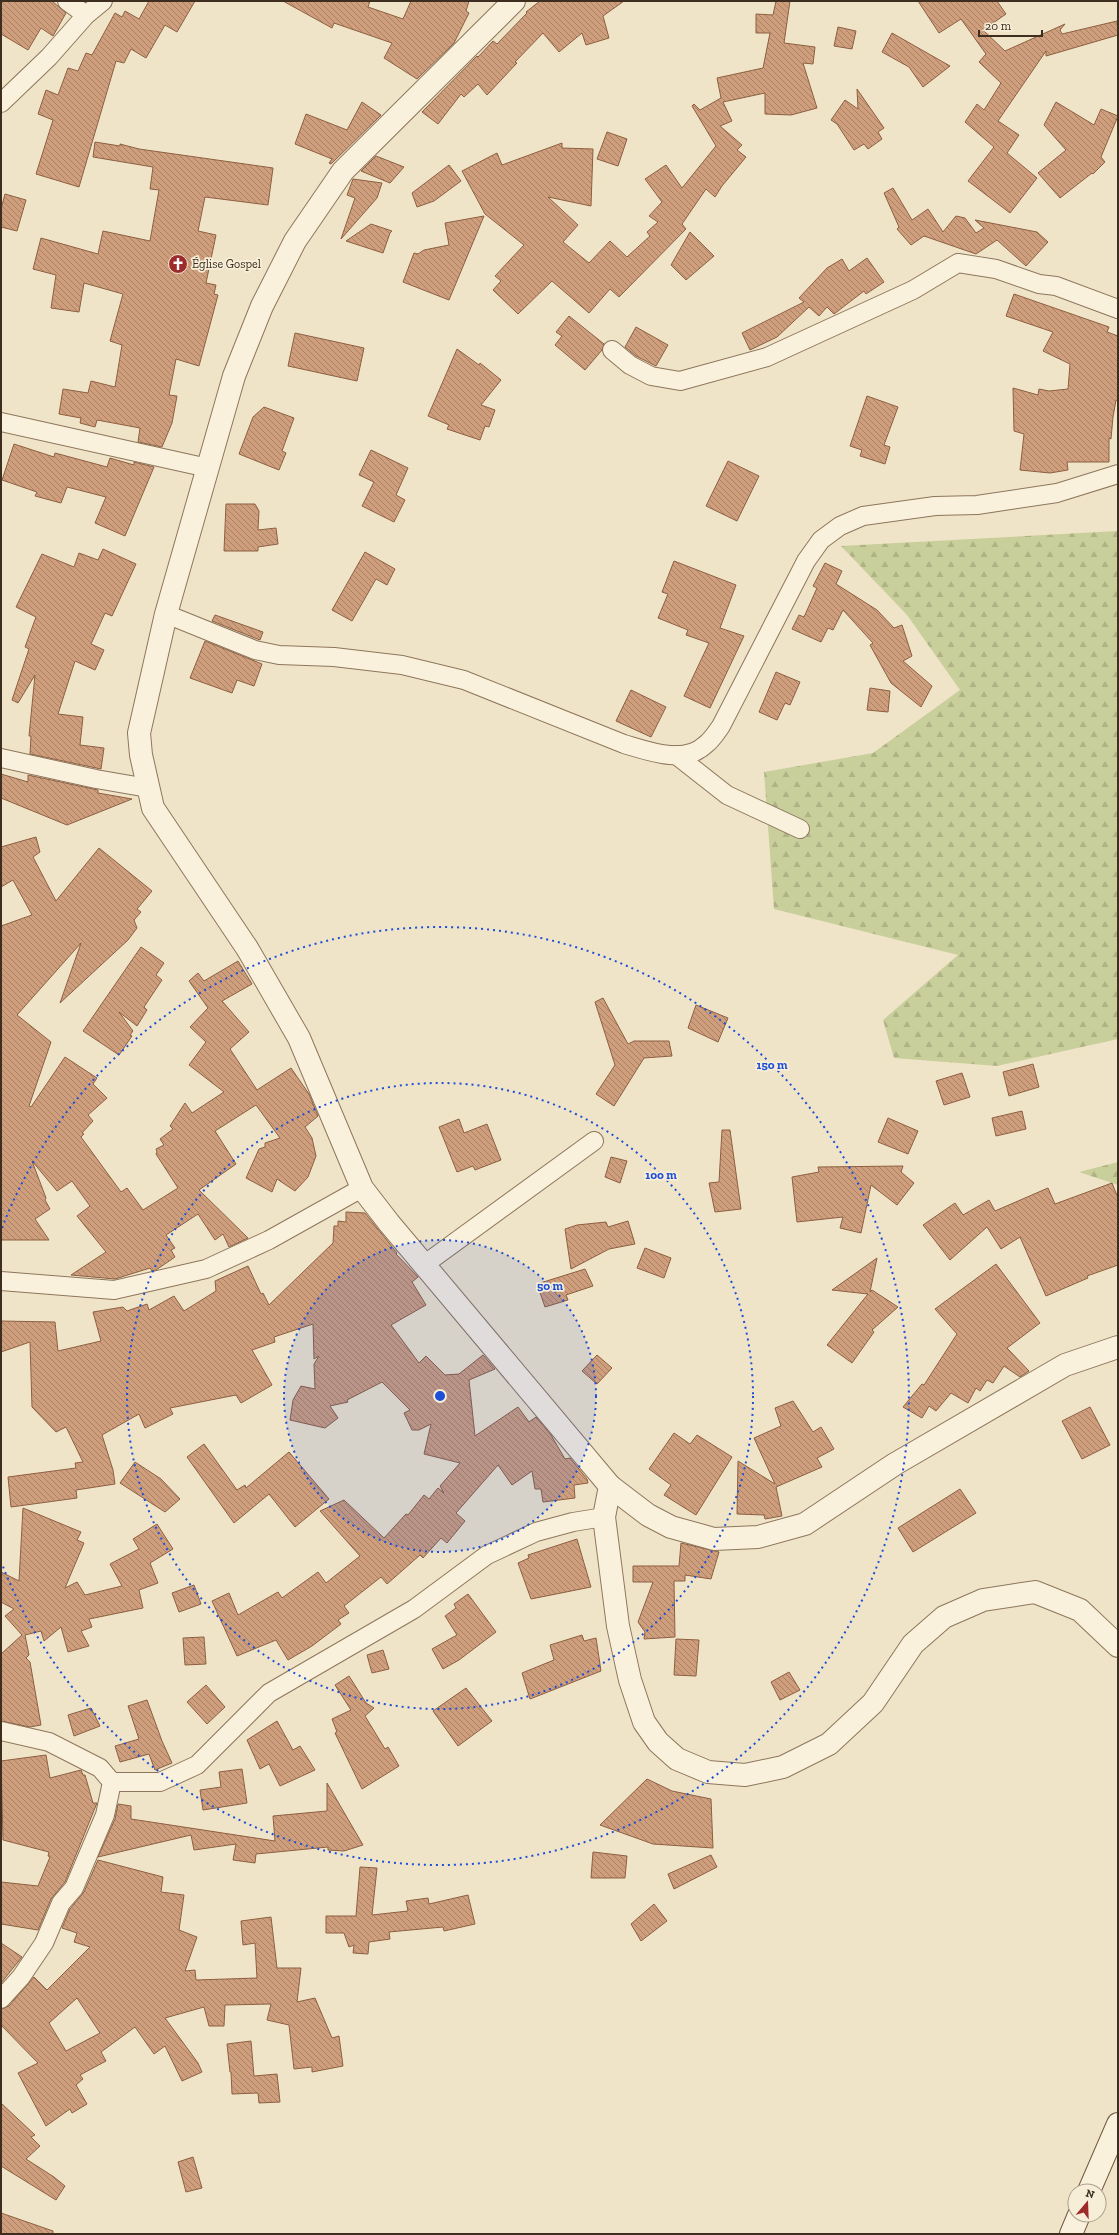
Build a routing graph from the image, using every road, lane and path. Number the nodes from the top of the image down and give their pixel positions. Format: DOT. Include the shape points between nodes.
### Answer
graph roads {
  1 [pos="67,1"];
  2 [pos="103,1"];
  3 [pos="514,1"];
  4 [pos="86,15"];
  5 [pos="1,103"];
  6 [pos="1118,309"];
  7 [pos="612,350"];
  8 [pos="1,422"];
  9 [pos="208,468"];
  10 [pos="1118,474"];
  11 [pos="166,614"];
  12 [pos="676,755"];
  13 [pos="1,758"];
  14 [pos="148,788"];
  15 [pos="800,829"];
  16 [pos="594,1141"];
  17 [pos="362,1188"];
  18 [pos="425,1264"];
  19 [pos="1,1281"];
  20 [pos="1118,1347"];
  21 [pos="610,1486"];
  22 [pos="604,1517"];
  23 [pos="1118,1646"];
  24 [pos="1,1731"];
  25 [pos="112,1782"];
  26 [pos="1,1999"];
  27 [pos="1118,2124"];
  28 [pos="1092,2183"];
  29 [pos="1076,2223"];
  30 [pos="1071,2234"];
  1 -- 4 [label="street"];
  2 -- 4 [label="street"];
  3 -- 9 [label="street" via="343,171 295,241 262,306 234,376"];
  4 -- 5 [label="street" via="49,57"];
  6 -- 7 [label="street" via="1056,286 1040,284 996,269 958,263 914,290 767,357 680,381 651,376 630,365"];
  8 -- 9 [label="street"];
  9 -- 11 [label="street"];
  10 -- 12 [label="street" via="1057,494 977,506 935,506 888,512 863,516 840,526 821,540 806,561 722,726 704,746"];
  11 -- 12 [label="street" via="255,650 279,655 334,657 402,665 464,680 624,744 647,751"];
  11 -- 14 [label="street" via="139,733"];
  12 -- 15 [label="street" via="727,794"];
  13 -- 14 [label="street" via="96,780"];
  14 -- 17 [label="street" via="153,808 247,948 298,1038"];
  16 -- 18 [label="street"];
  17 -- 18 [label="street"];
  17 -- 19 [label="street" via="269,1240 206,1268 114,1290"];
  18 -- 21 [label="street"];
  20 -- 21 [label="street" via="1064,1365 895,1464 805,1524 758,1537 714,1539 671,1527 648,1515"];
  21 -- 22 [label="street"];
  22 -- 23 [label="street" via="618,1626 630,1680 644,1722 658,1742 677,1758 708,1772 745,1775 783,1767 829,1744 873,1703 913,1644 944,1617 983,1600 1035,1592 1080,1610"];
  22 -- 25 [label="street" via="536,1532 487,1556 414,1609 269,1693 196,1765 160,1782"];
  24 -- 25 [label="street" via="49,1742 100,1768"];
  25 -- 26 [label="street" via="105,1815 74,1888 61,1903 44,1943 22,1977"];
  27 -- 28 [label="street"];
  29 -- 30 [label="street"];
}
